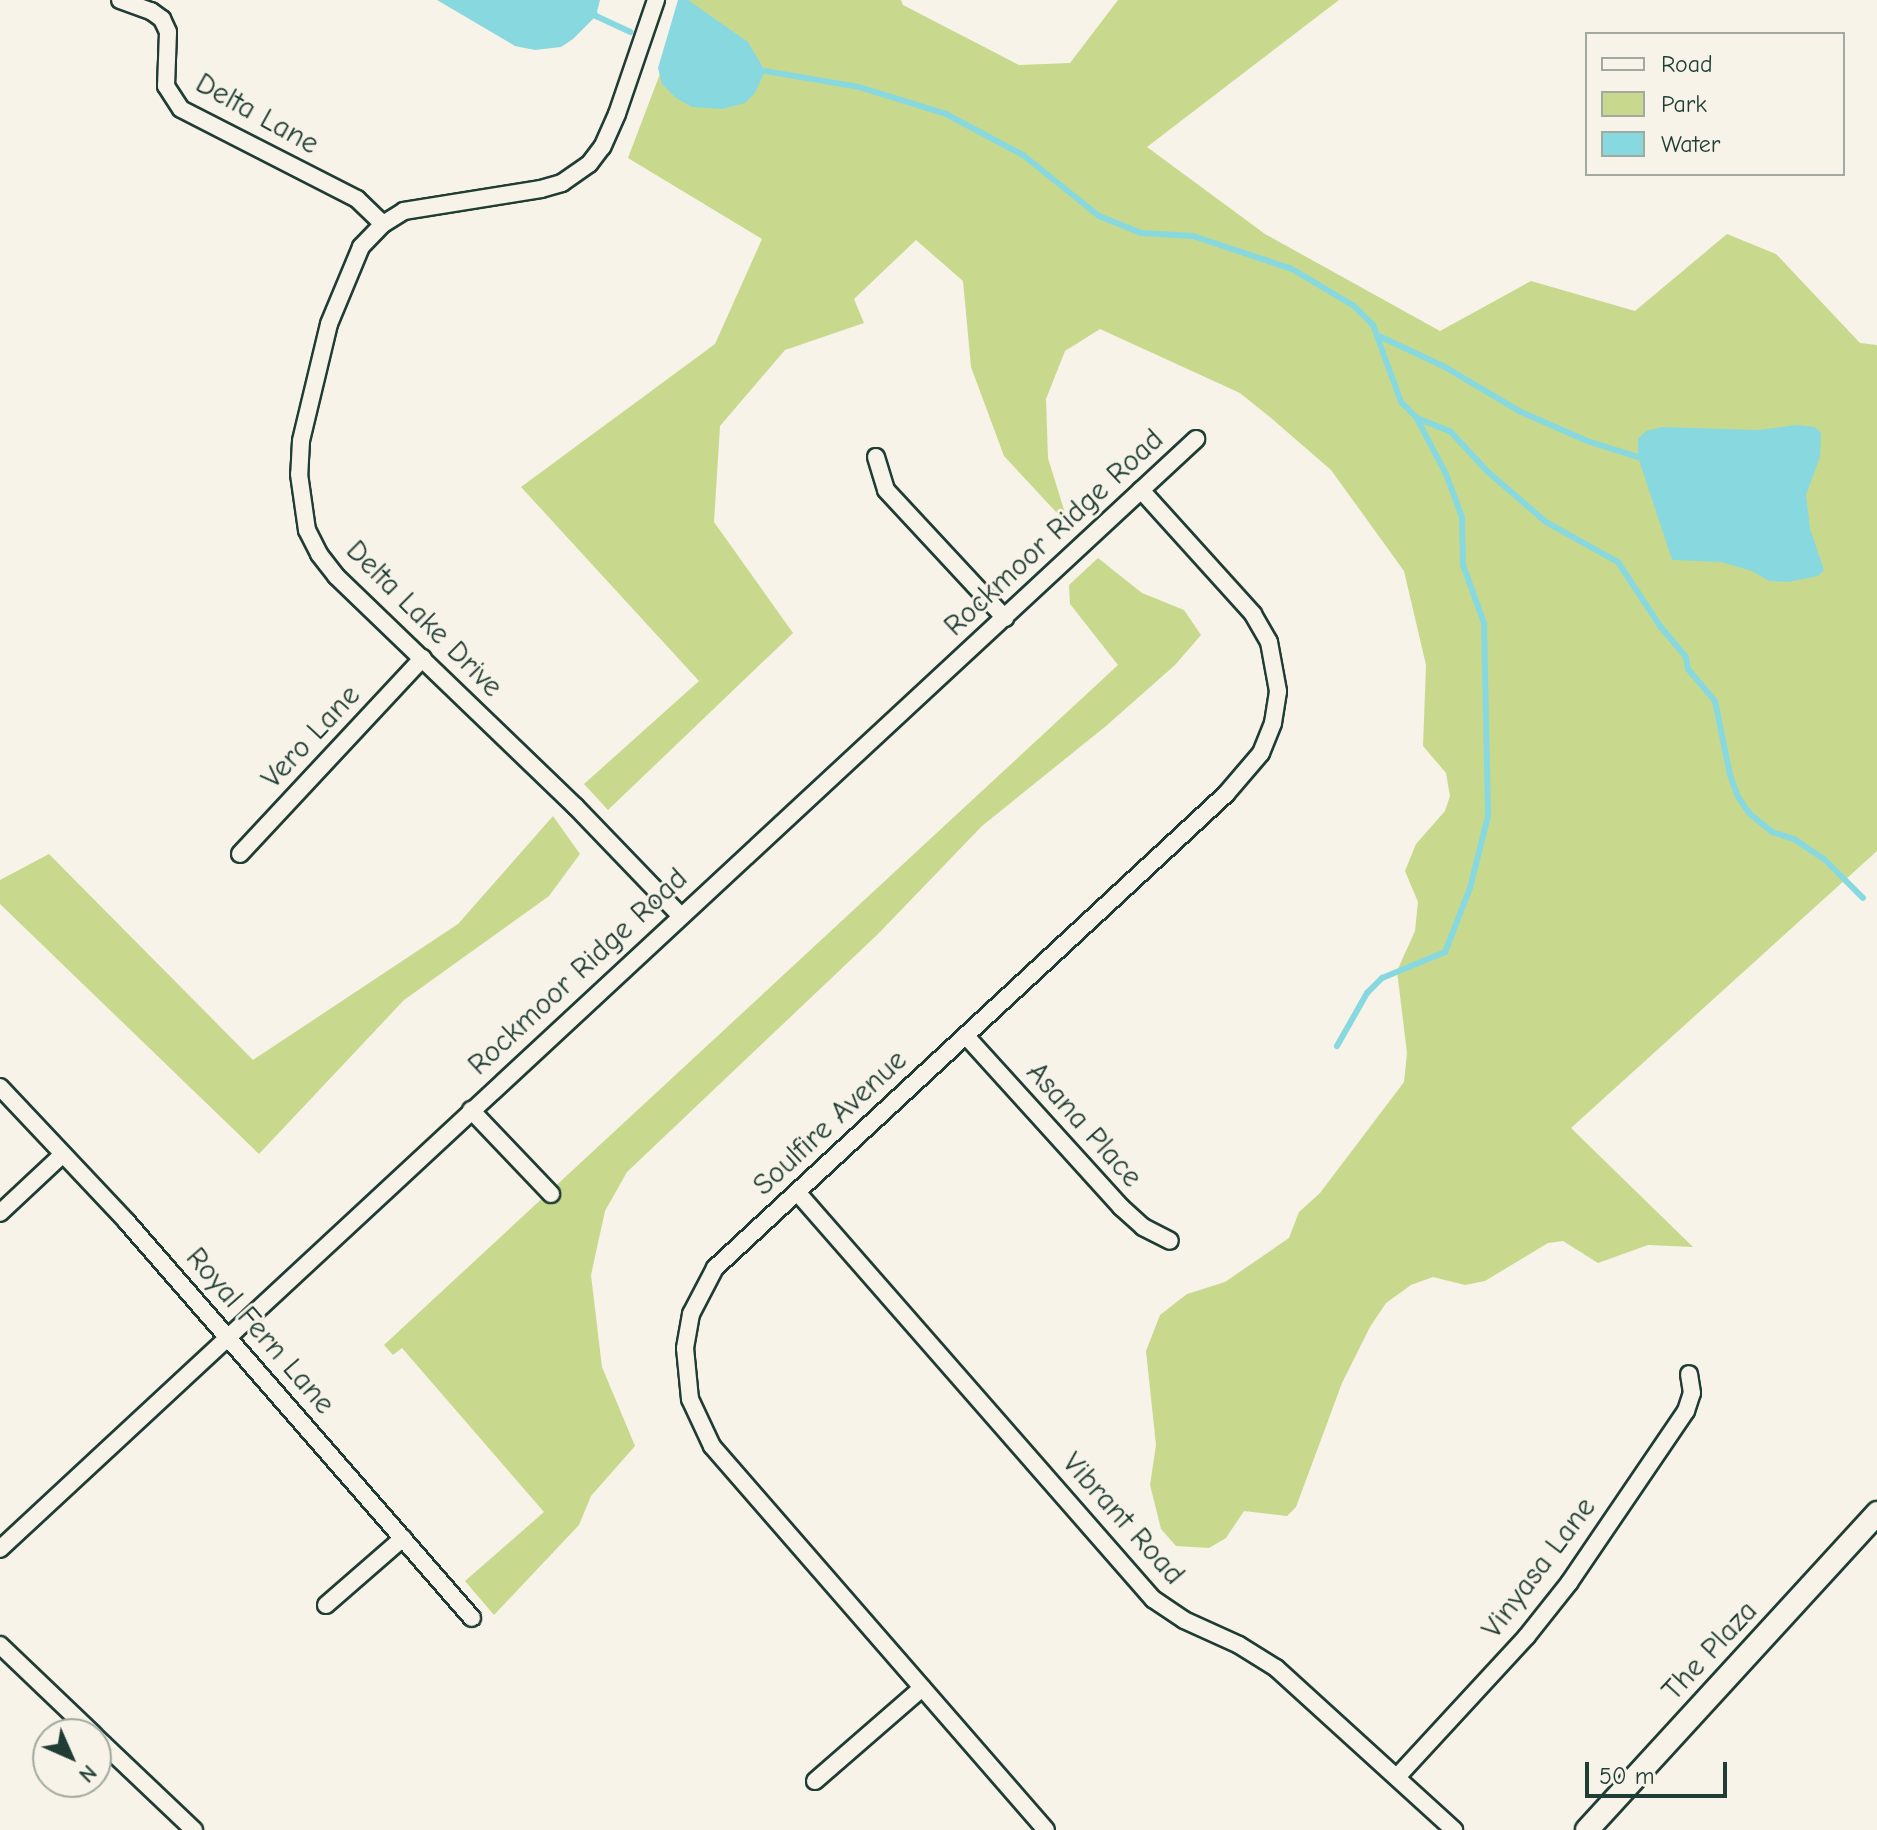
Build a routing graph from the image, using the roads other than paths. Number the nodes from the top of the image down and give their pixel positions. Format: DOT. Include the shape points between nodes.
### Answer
graph roads {
  1 [pos="120,0"];
  2 [pos="656,0"];
  3 [pos="383,224"];
  4 [pos="1196,439"];
  5 [pos="876,457"];
  6 [pos="1141,490"];
  7 [pos="1005,618"];
  8 [pos="423,658"];
  9 [pos="240,854"];
  10 [pos="680,915"];
  11 [pos="966,1036"];
  12 [pos="0,1087"];
  13 [pos="471,1110"];
  14 [pos="63,1154"];
  15 [pos="797,1192"];
  16 [pos="551,1194"];
  17 [pos="0,1213"];
  18 [pos="1170,1241"];
  19 [pos="228,1337"];
  20 [pos="1689,1374"];
  21 [pos="1877,1513"];
  22 [pos="403,1538"];
  23 [pos="0,1549"];
  24 [pos="326,1605"];
  25 [pos="472,1618"];
  26 [pos="0,1645"];
  27 [pos="922,1688"];
  28 [pos="76,1718"];
  29 [pos="112,1752"];
  30 [pos="1397,1777"];
  31 [pos="815,1781"];
  32 [pos="194,1830"];
  33 [pos="1046,1830"];
  34 [pos="1454,1830"];
  35 [pos="1587,1830"];
  1 -- 3 [label="street, Delta Lane" via="162,19 168,32 166,86 181,109 357,199"];
  2 -- 3 [label="street, Delta Lake Drive" via="617,114 589,164 562,183 420,206"];
  3 -- 8 [label="street, Delta Lake Drive" via="361,247 329,324 301,441 301,508 319,554 336,576"];
  4 -- 6 [label="street, Rockmoor Ridge Road"];
  5 -- 7 [label="street" via="886,490"];
  6 -- 7 [label="street, Rockmoor Ridge Road"];
  6 -- 11 [label="street, Soulfire Avenue" via="1263,628 1278,674 1273,723 1261,753 1226,794"];
  7 -- 10 [label="street, Rockmoor Ridge Road"];
  8 -- 9 [label="street, Vero Lane"];
  8 -- 10 [label="street, Delta Lake Drive"];
  10 -- 13 [label="street, Rockmoor Ridge Road"];
  11 -- 15 [label="street, Soulfire Avenue"];
  11 -- 18 [label="street, Asana Place" via="1121,1207"];
  12 -- 14 [label="street, Royal Fern Lane"];
  13 -- 16 [label="street"];
  13 -- 19 [label="street, Rockmoor Ridge Road"];
  14 -- 17 [label="street"];
  14 -- 19 [label="street, Royal Fern Lane"];
  15 -- 27 [label="street, Soulfire Avenue" via="715,1268 702,1290 685,1348 690,1399 702,1432 722,1460"];
  15 -- 30 [label="street, Vibrant Road" via="1153,1599 1276,1668"];
  19 -- 22 [label="street, Royal Fern Lane"];
  19 -- 23 [label="street, Rockmoor Ridge Road"];
  20 -- 30 [label="street, Vinyasa Lane" via="1692,1393 1686,1411 1569,1583"];
  21 -- 35 [label="street, The Plaza"];
  22 -- 24 [label="street"];
  22 -- 25 [label="street, Royal Fern Lane"];
  26 -- 28 [label="street"];
  27 -- 31 [label="street"];
  27 -- 33 [label="street, Soulfire Avenue"];
  29 -- 32 [label="street"];
  30 -- 34 [label="street, Vibrant Road"];
}
